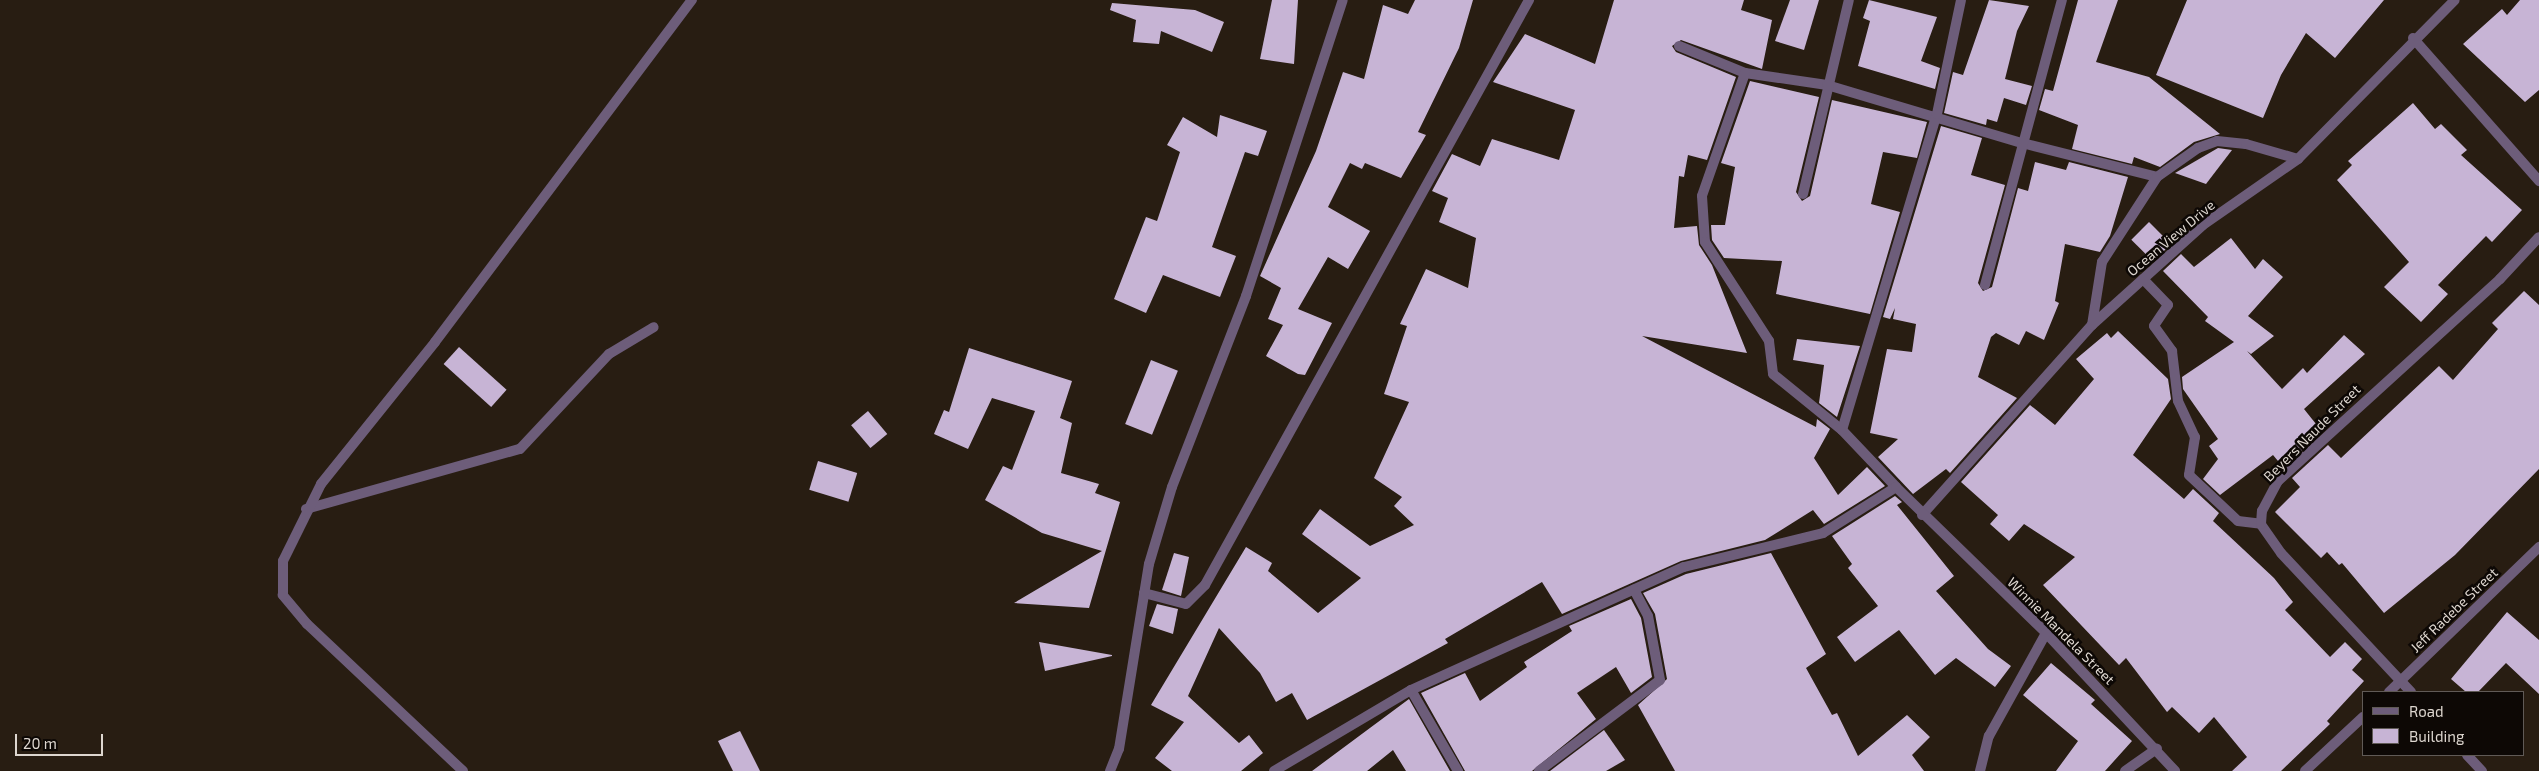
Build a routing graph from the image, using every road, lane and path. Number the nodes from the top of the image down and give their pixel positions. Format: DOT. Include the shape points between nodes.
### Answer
graph roads {
  1 [pos="692,0"];
  2 [pos="1343,0"];
  3 [pos="1529,0"];
  4 [pos="1849,0"];
  5 [pos="1961,0"];
  6 [pos="2062,0"];
  7 [pos="2454,0"];
  8 [pos="2414,38"];
  9 [pos="1679,46"];
  10 [pos="1745,73"];
  11 [pos="1827,85"];
  12 [pos="1937,114"];
  13 [pos="2022,143"];
  14 [pos="2298,159"];
  15 [pos="2157,177"];
  16 [pos="2539,181"];
  17 [pos="1803,194"];
  18 [pos="2539,237"];
  19 [pos="2143,280"];
  20 [pos="1985,285"];
  21 [pos="2092,325"];
  22 [pos="654,327"];
  23 [pos="1842,430"];
  24 [pos="1896,487"];
  25 [pos="306,509"];
  26 [pos="1922,515"];
  27 [pos="2261,524"];
  28 [pos="2539,547"];
  29 [pos="1634,590"];
  30 [pos="1144,593"];
  31 [pos="2046,633"];
  32 [pos="2400,681"];
  33 [pos="1411,690"];
  34 [pos="2389,691"];
  35 [pos="2409,691"];
  36 [pos="2362,718"];
  37 [pos="2157,749"];
  38 [pos="2468,756"];
  39 [pos="463,771"];
  40 [pos="1110,771"];
  41 [pos="1274,771"];
  42 [pos="1458,771"];
  43 [pos="1539,771"];
  44 [pos="1980,771"];
  45 [pos="2125,771"];
  46 [pos="2176,771"];
  47 [pos="2305,771"];
  48 [pos="2482,771"];
  1 -- 25 [label="street"];
  2 -- 30 [label="street" via="1246,296 1172,487"];
  3 -- 30 [label="street" via="1205,585 1186,604"];
  4 -- 11 [label="street"];
  5 -- 12 [label="street"];
  6 -- 13 [label="street"];
  7 -- 8 [label="street, Ocean View Drive"];
  8 -- 14 [label="street, Ocean View Drive"];
  8 -- 16 [label="street"];
  9 -- 10 [label="street"];
  10 -- 11 [label="street"];
  10 -- 23 [label="street, Winnie Mandela Street" via="1702,196 1705,242 1764,332 1773,374"];
  11 -- 12 [label="street"];
  11 -- 17 [label="street"];
  12 -- 13 [label="street"];
  12 -- 23 [label="street"];
  13 -- 15 [label="street"];
  13 -- 20 [label="street"];
  14 -- 15 [label="street" via="2246,144 2217,141 2198,148"];
  14 -- 19 [label="street, Ocean View Drive" via="2203,225"];
  15 -- 21 [label="street" via="2102,262"];
  18 -- 27 [label="street, Beyers Naude Street" via="2500,279 2278,482 2262,511"];
  19 -- 21 [label="street, Ocean View Drive"];
  19 -- 27 [label="street" via="2168,306 2154,326 2172,351 2178,401 2195,437 2189,475 2238,521"];
  21 -- 26 [label="street, Ocean View Drive"];
  22 -- 25 [label="street" via="609,354 520,449"];
  23 -- 24 [label="street, Winnie Mandela Street"];
  24 -- 26 [label="street, Winnie Mandela Street"];
  24 -- 29 [label="street" via="1823,533 1684,567"];
  25 -- 39 [label="street" via="283,561 283,595 307,624"];
  26 -- 31 [label="street, Winnie Mandela Street"];
  27 -- 32 [label="street" via="2280,553"];
  28 -- 32 [label="street, Jeff Radebe Street"];
  29 -- 33 [label="street"];
  29 -- 43 [label="street" via="1648,616 1660,680"];
  30 -- 40 [label="street" via="1119,749"];
  31 -- 37 [label="street, Winnie Mandela Street"];
  31 -- 44 [label="street" via="1989,736"];
  32 -- 34 [label="street, Jeff Radebe Street"];
  32 -- 35 [label="street"];
  33 -- 41 [label="street"];
  33 -- 42 [label="street"];
  36 -- 47 [label="street"];
  37 -- 45 [label="street"];
  37 -- 46 [label="street, Winnie Mandela Street"];
  38 -- 48 [label="street"];
}
